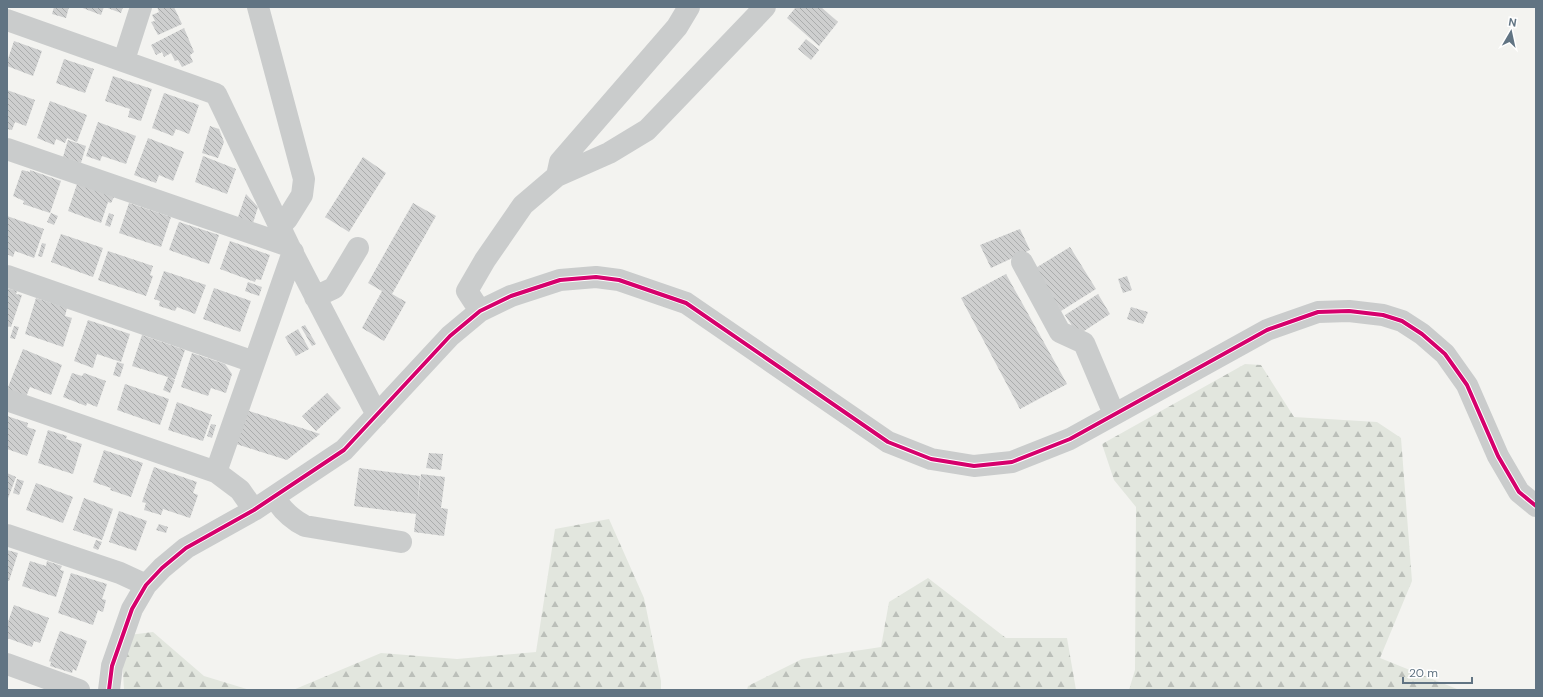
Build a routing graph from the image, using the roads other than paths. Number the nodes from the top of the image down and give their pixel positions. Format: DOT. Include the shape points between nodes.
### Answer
graph roads {
  1 [pos="141,7"];
  2 [pos="258,7"];
  3 [pos="689,7"];
  4 [pos="765,7"];
  5 [pos="7,20"];
  6 [pos="124,60"];
  7 [pos="7,149"];
  8 [pos="557,176"];
  9 [pos="280,226"];
  10 [pos="358,248"];
  11 [pos="291,249"];
  12 [pos="1022,262"];
  13 [pos="7,276"];
  14 [pos="316,297"];
  15 [pos="480,311"];
  16 [pos="254,362"];
  17 [pos="7,400"];
  18 [pos="1114,414"];
  19 [pos="377,415"];
  20 [pos="216,472"];
  21 [pos="274,497"];
  22 [pos="1536,506"];
  23 [pos="254,510"];
  24 [pos="7,535"];
  25 [pos="401,542"];
  26 [pos="146,585"];
  27 [pos="7,664"];
  28 [pos="79,690"];
  29 [pos="109,690"];
  1 -- 6 [label="street"];
  2 -- 9 [label="street" via="304,179 302,195"];
  3 -- 8 [label="street" via="677,27 560,162"];
  4 -- 8 [label="street" via="647,130 609,153"];
  5 -- 6 [label="street"];
  6 -- 9 [label="street" via="216,94"];
  7 -- 11 [label="street"];
  8 -- 15 [label="street" via="523,205 485,260 468,292"];
  9 -- 11 [label="street"];
  10 -- 14 [label="street" via="334,288"];
  11 -- 14 [label="street"];
  11 -- 16 [label="street"];
  12 -- 18 [label="street" via="1060,332 1084,343"];
  13 -- 16 [label="street"];
  14 -- 19 [label="street"];
  15 -- 18 [label="street" via="511,296 560,280 596,277 619,280 686,303 888,442 931,459 974,466 1012,462 1070,438"];
  15 -- 19 [label="street" via="450,336"];
  16 -- 20 [label="street"];
  17 -- 20 [label="street"];
  18 -- 22 [label="street" via="1275,328 1318,312 1349,311 1383,315 1402,321 1445,354 1467,385 1498,456 1519,492"];
  19 -- 21 [label="street" via="344,450"];
  20 -- 23 [label="street" via="240,490"];
  21 -- 23 [label="street"];
  21 -- 25 [label="street" via="281,508 304,526"];
  23 -- 26 [label="street" via="186,548"];
  24 -- 26 [label="street" via="120,573"];
  26 -- 29 [label="street" via="132,608 121,636 112,666"];
  27 -- 28 [label="street"];
}
